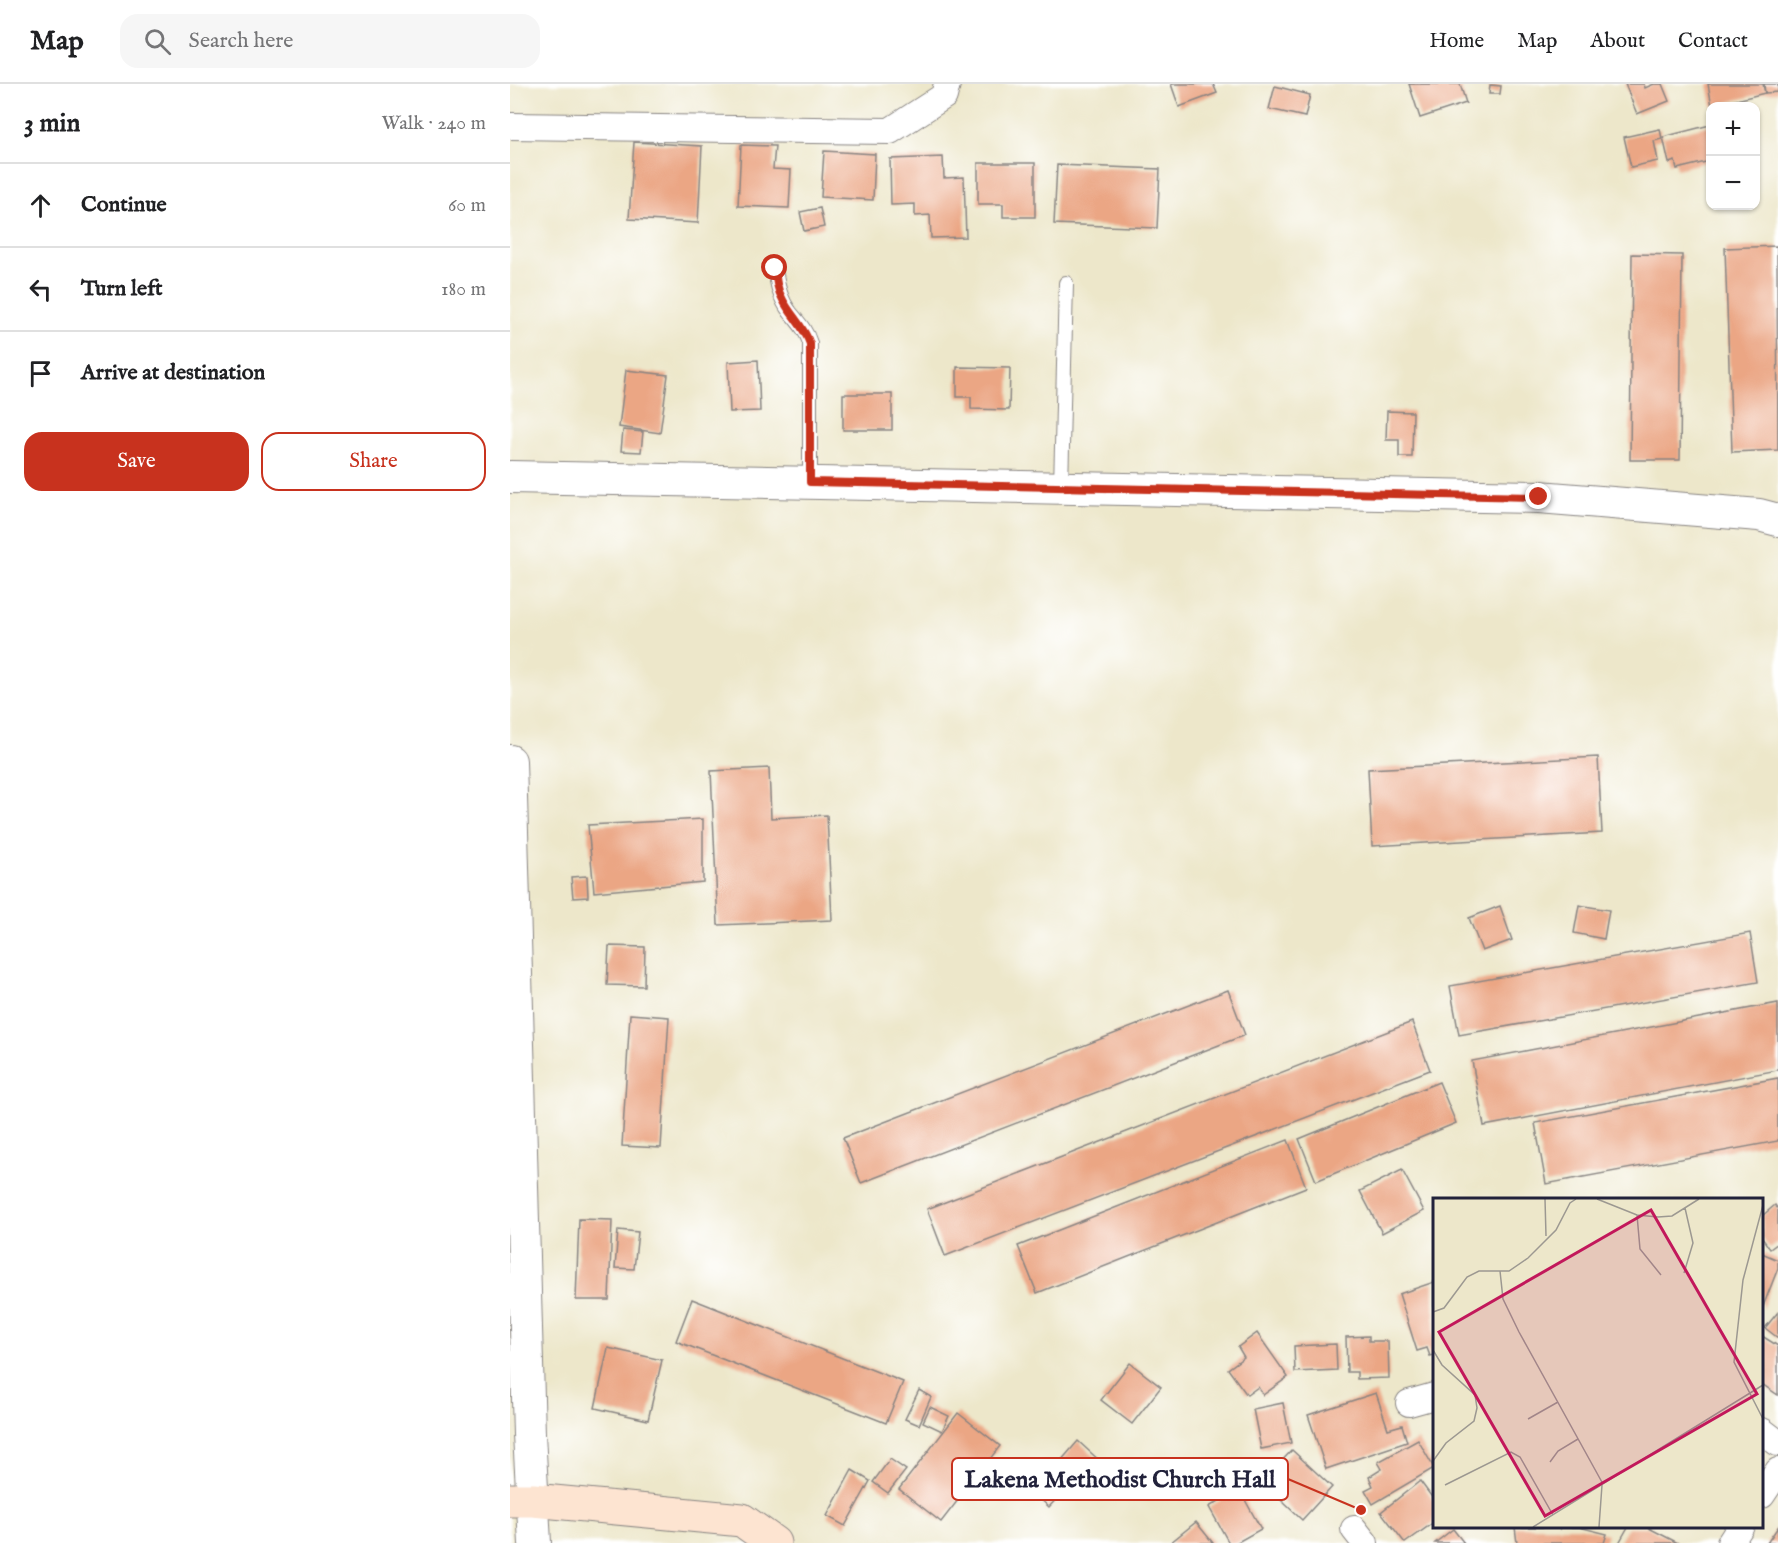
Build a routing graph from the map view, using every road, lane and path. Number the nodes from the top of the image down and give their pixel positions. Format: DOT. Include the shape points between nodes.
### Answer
graph roads {
  1 [pos="946,84"];
  2 [pos="510,126"];
  3 [pos="775,268"];
  4 [pos="1066,283"];
  5 [pos="510,477"];
  6 [pos="810,482"];
  7 [pos="1061,487"];
  8 [pos="1778,520"];
  9 [pos="510,761"];
  10 [pos="1433,1396"];
  11 [pos="1409,1403"];
  12 [pos="1763,1432"];
  13 [pos="1778,1443"];
  14 [pos="1778,1471"];
  15 [pos="1763,1493"];
  16 [pos="521,1500"];
  17 [pos="1740,1528"];
  18 [pos="535,1543"];
  19 [pos="774,1543"];
  20 [pos="1730,1543"];
  1 -- 2 [label="street" via="944,96 890,131"];
  3 -- 6 [label="lane" via="782,299 801,323 810,344"];
  4 -- 7 [label="lane"];
  5 -- 6 [label="street"];
  6 -- 7 [label="street"];
  7 -- 8 [label="street" via="1539,497 1759,515"];
  9 -- 16 [label="street" via="529,1434"];
  10 -- 11 [label="street"];
  12 -- 13 [label="street"];
  14 -- 15 [label="street"];
  16 -- 18 [label="street"];
  16 -- 19 [label="main road" via="742,1520"];
  17 -- 20 [label="street"];
}
